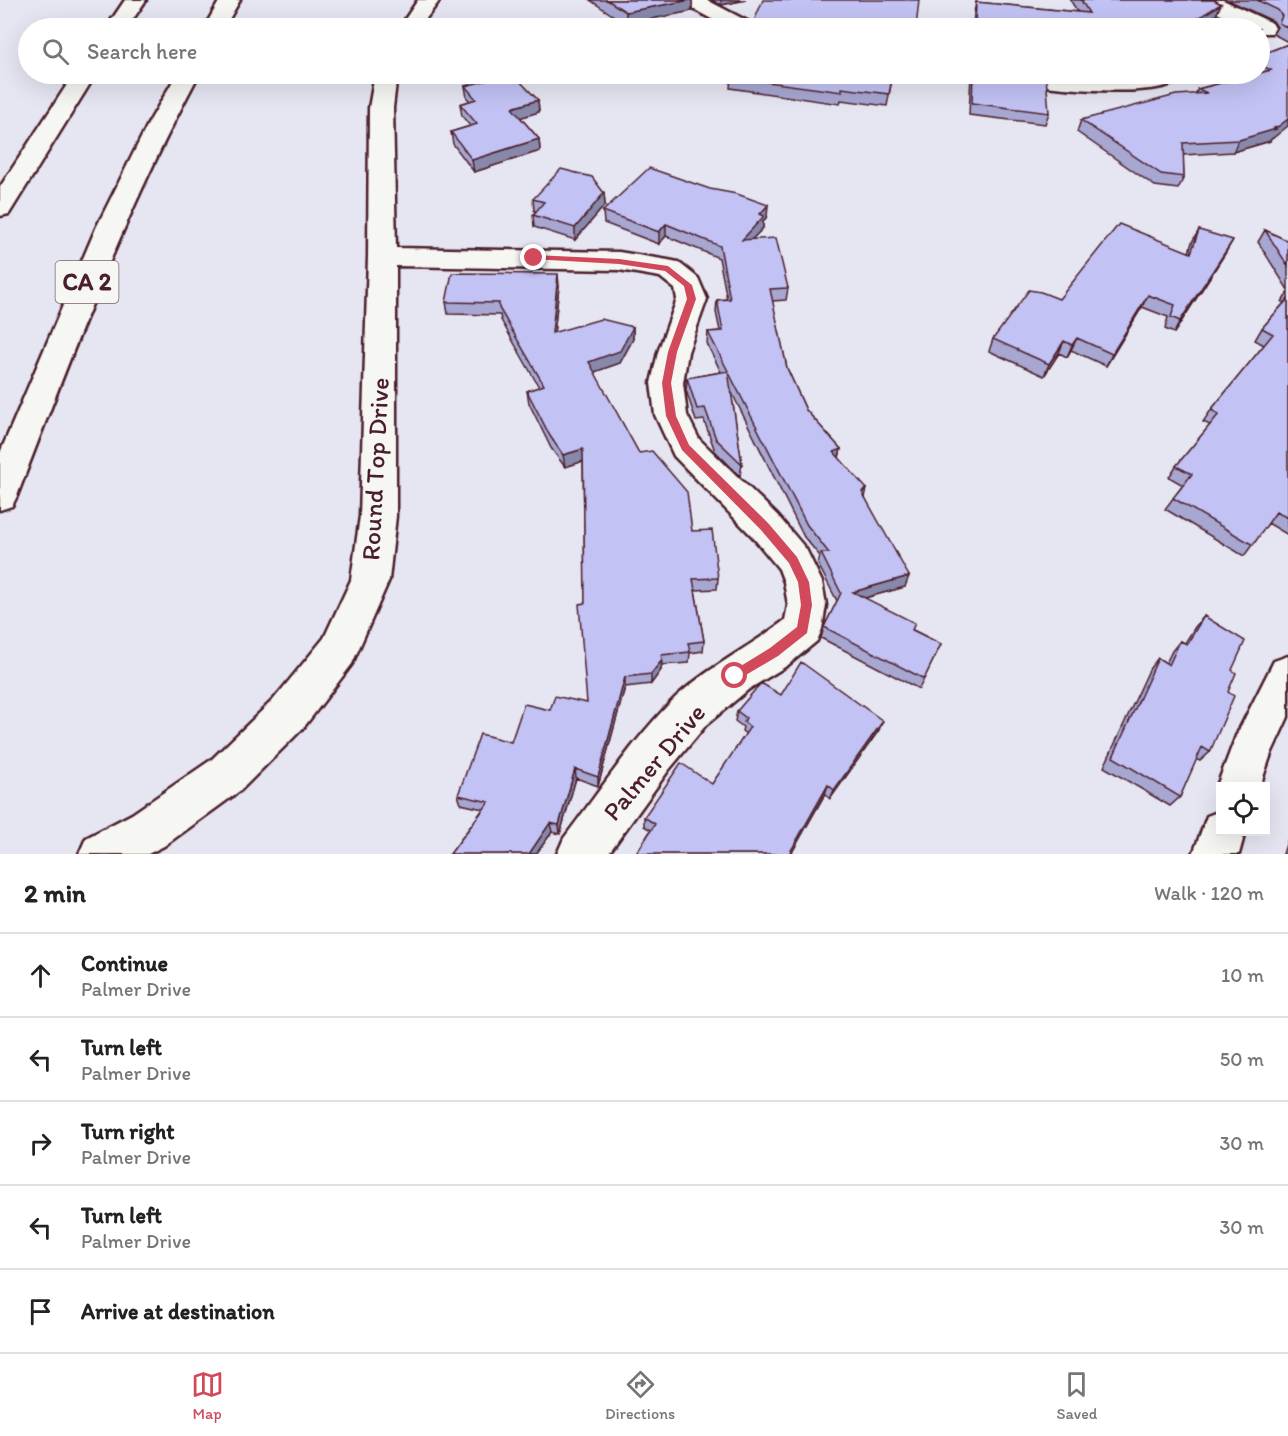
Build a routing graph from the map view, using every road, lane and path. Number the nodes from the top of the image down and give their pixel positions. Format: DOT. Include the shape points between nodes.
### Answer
graph roads {
  1 [pos="136,0"];
  2 [pos="230,0"];
  3 [pos="430,0"];
  4 [pos="691,0"];
  5 [pos="1206,0"];
  6 [pos="123,18"];
  7 [pos="220,18"];
  8 [pos="415,18"];
  9 [pos="724,18"];
  10 [pos="1249,18"];
  11 [pos="79,84"];
  12 [pos="183,84"];
  13 [pos="385,84"];
  14 [pos="0,208"];
  15 [pos="382,257"];
  16 [pos="0,496"];
  17 [pos="1288,674"];
  18 [pos="1240,782"];
  19 [pos="1221,836"];
  20 [pos="102,854"];
  21 [pos="580,854"];
  22 [pos="1216,854"];
  1 -- 6 [label="main road"];
  2 -- 7 [label="main road"];
  3 -- 8 [label="main road"];
  4 -- 9 [label="main road"];
  5 -- 10 [label="main road"];
  11 -- 14 [label="main road"];
  12 -- 16 [label="main road, CA 2" via="122,200"];
  13 -- 15 [label="main road, Round Top Drive" via="381,108"];
  15 -- 20 [label="main road, Round Top Drive" via="378,516 369,580 338,651 289,713 226,775 148,830"];
  15 -- 21 [label="main road, Palmer Drive" via="619,261 668,269 688,285 692,299 672,352 667,383 671,416 686,447 765,526 793,560 803,582 807,605 803,629 691,711 652,756"];
  17 -- 18 [label="main road" via="1251,750"];
  19 -- 22 [label="main road"];
}
